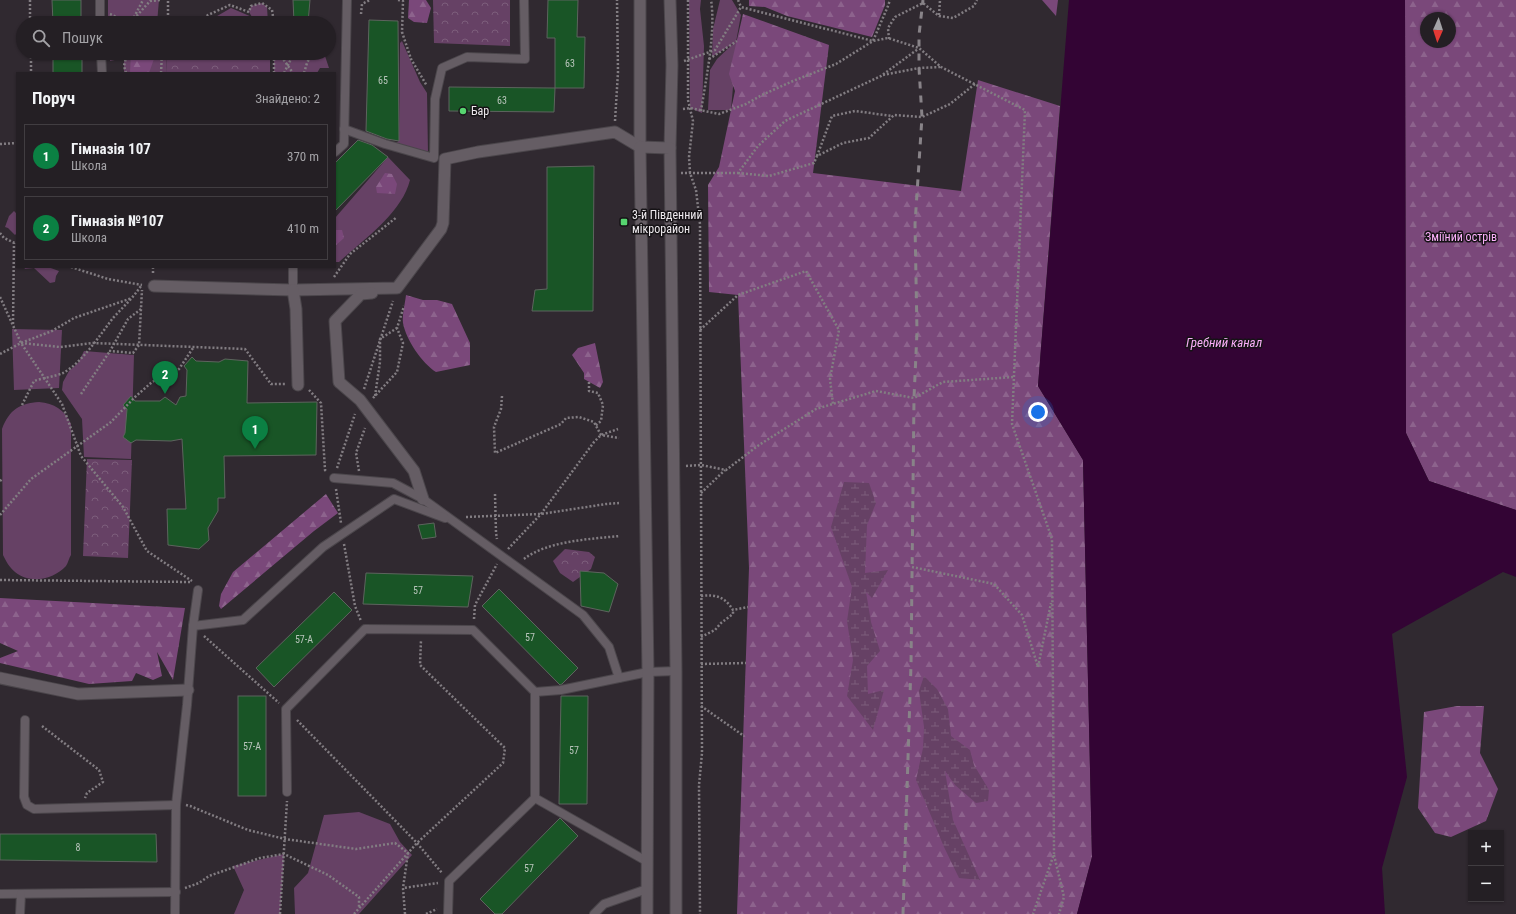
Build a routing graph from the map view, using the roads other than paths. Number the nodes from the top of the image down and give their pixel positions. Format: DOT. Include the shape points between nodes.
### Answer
graph roads {
  1 [pos="100,0"];
  2 [pos="347,0"];
  3 [pos="524,0"];
  4 [pos="640,0"];
  5 [pos="670,0"];
  6 [pos="100,16"];
  7 [pos="101,60"];
  8 [pos="102,72"];
  9 [pos="344,129"];
  10 [pos="640,147"];
  11 [pos="670,148"];
  12 [pos="336,151"];
  13 [pos="439,158"];
  14 [pos="293,268"];
  15 [pos="154,286"];
  16 [pos="397,288"];
  17 [pos="293,290"];
  18 [pos="298,385"];
  19 [pos="334,478"];
  20 [pos="423,499"];
  21 [pos="455,522"];
  22 [pos="198,590"];
  23 [pos="193,626"];
  24 [pos="676,671"];
  25 [pos="648,672"];
  26 [pos="0,678"];
  27 [pos="619,678"];
  28 [pos="188,690"];
  29 [pos="535,692"];
  30 [pos="24,720"];
  31 [pos="288,792"];
  32 [pos="535,798"];
  33 [pos="176,805"];
  34 [pos="648,862"];
  35 [pos="647,889"];
  36 [pos="176,892"];
  37 [pos="0,894"];
  38 [pos="21,894"];
  39 [pos="20,914"];
  40 [pos="175,914"];
  41 [pos="448,914"];
  42 [pos="594,914"];
  43 [pos="647,914"];
  44 [pos="676,914"];
  1 -- 6 [label="lane"];
  2 -- 9 [label="lane"];
  3 -- 13 [label="lane" via="524,59 467,57 442,68 436,95"];
  4 -- 10 [label="street"];
  5 -- 11 [label="street"];
  7 -- 8 [label="lane"];
  9 -- 12 [label="lane" via="344,144"];
  9 -- 13 [label="lane" via="385,144"];
  10 -- 11 [label="street"];
  10 -- 13 [label="street" via="615,132"];
  10 -- 25 [label="street"];
  11 -- 24 [label="street"];
  13 -- 16 [label="street" via="442,229"];
  14 -- 17 [label="lane"];
  15 -- 17 [label="street"];
  16 -- 17 [label="street"];
  16 -- 20 [label="street" via="361,294 335,320 339,382 360,400 414,471"];
  17 -- 18 [label="street"];
  19 -- 20 [label="lane" via="393,483"];
  20 -- 21 [label="lane"];
  21 -- 23 [label="lane" via="394,499 324,547 244,620"];
  21 -- 27 [label="lane" via="583,615 609,647"];
  22 -- 23 [label="lane"];
  23 -- 28 [label="lane"];
  24 -- 25 [label="lane"];
  24 -- 44 [label="street"];
  25 -- 27 [label="lane"];
  25 -- 34 [label="street"];
  26 -- 28 [label="street" via="78,694"];
  27 -- 29 [label="lane" via="561,690"];
  28 -- 33 [label="lane"];
  29 -- 31 [label="lane" via="472,630 365,628 286,709"];
  29 -- 32 [label="lane"];
  30 -- 33 [label="lane" via="24,796 27,806 34,809"];
  32 -- 34 [label="lane"];
  32 -- 41 [label="lane" via="449,881"];
  33 -- 36 [label="lane"];
  34 -- 35 [label="street"];
  35 -- 42 [label="lane" via="604,904"];
  35 -- 43 [label="street"];
  36 -- 38 [label="lane"];
  36 -- 40 [label="lane"];
  37 -- 38 [label="lane"];
  38 -- 39 [label="lane"];
}
